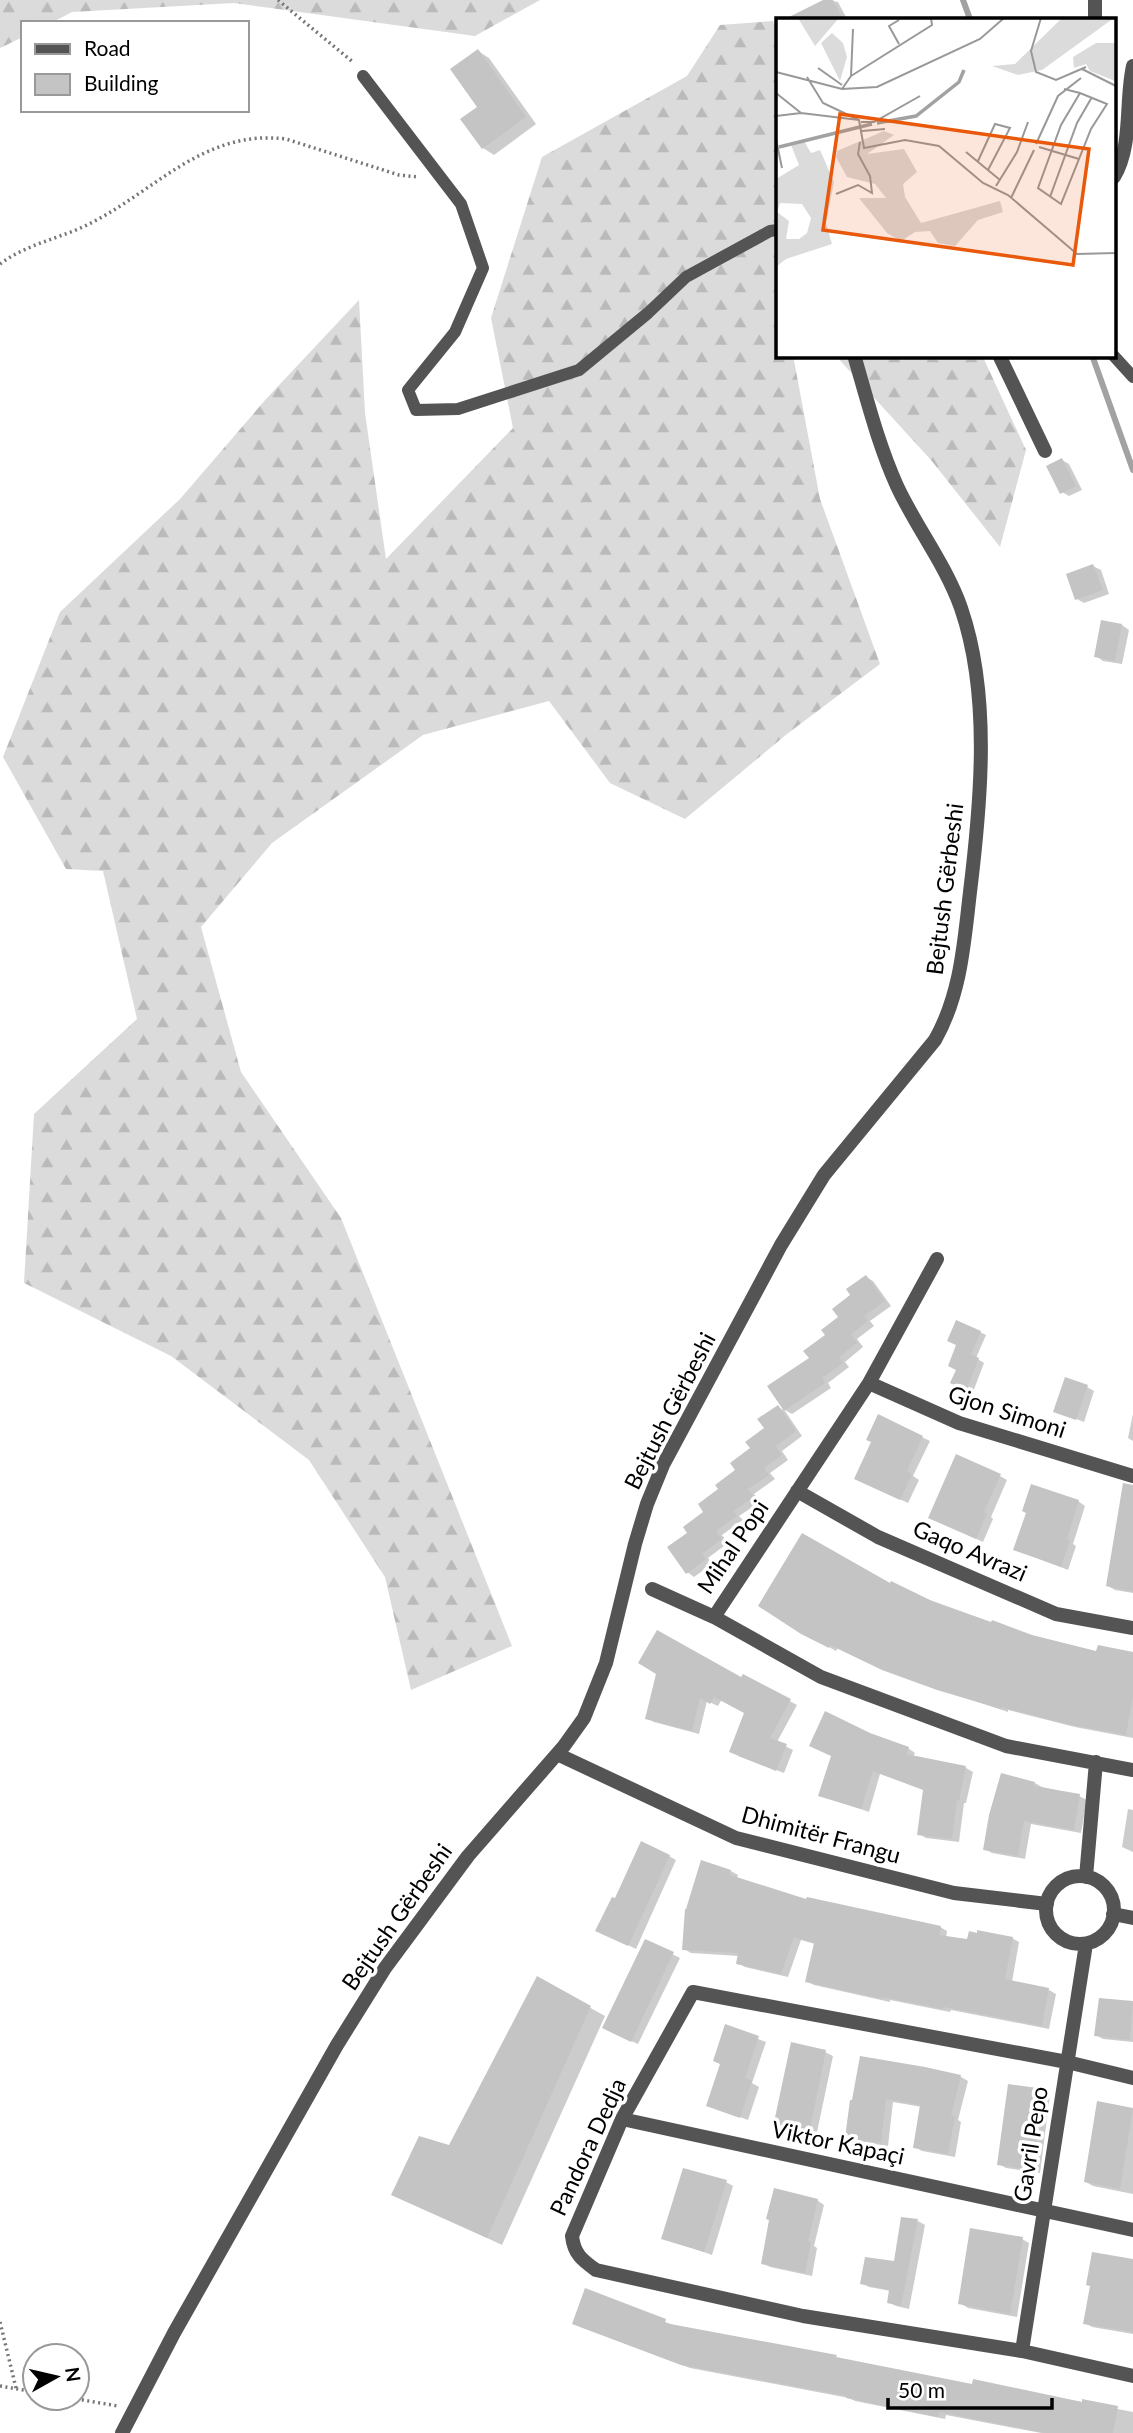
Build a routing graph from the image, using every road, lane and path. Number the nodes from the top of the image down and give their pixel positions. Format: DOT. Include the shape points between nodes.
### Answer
graph roads {
  1 [pos="278,0"];
  2 [pos="1095,0"];
  3 [pos="1095,18"];
  4 [pos="1133,66"];
  5 [pos="363,76"];
  6 [pos="438,174"];
  7 [pos="1116,174"];
  8 [pos="776,230"];
  9 [pos="0,264"];
  10 [pos="855,357"];
  11 [pos="1000,357"];
  12 [pos="1115,357"];
  13 [pos="1133,377"];
  14 [pos="1045,451"];
  15 [pos="937,1259"];
  16 [pos="869,1383"];
  17 [pos="1133,1476"];
  18 [pos="797,1491"];
  19 [pos="652,1589"];
  20 [pos="714,1617"];
  21 [pos="1133,1628"];
  22 [pos="557,1754"];
  23 [pos="1096,1762"];
  24 [pos="1133,1770"];
  25 [pos="1086,1877"];
  26 [pos="1047,1903"];
  27 [pos="1114,1914"];
  28 [pos="1133,1918"];
  29 [pos="1086,1944"];
  30 [pos="1067,2062"];
  31 [pos="1133,2078"];
  32 [pos="622,2119"];
  33 [pos="1044,2212"];
  34 [pos="1133,2230"];
  35 [pos="0,2322"];
  36 [pos="1022,2351"];
  37 [pos="1133,2376"];
  38 [pos="0,2386"];
  39 [pos="16,2389"];
  40 [pos="21,2390"];
  41 [pos="91,2401"];
  42 [pos="135,2409"];
  43 [pos="122,2433"];
  1 -- 5 [label="path" via="351,60"];
  2 -- 3 [label="street"];
  4 -- 7 [label="street" via="1125,145"];
  5 -- 6 [label="lane"];
  6 -- 8 [label="lane" via="461,204 482,268 455,332 408,390 416,410 458,409 579,370 686,277"];
  6 -- 9 [label="path" via="399,176 286,139 241,140 196,156 97,221 27,248"];
  10 -- 22 [label="street, Bejtush Gërbeshi" via="897,485 952,586 972,654 980,779 962,964 947,1019 935,1040 824,1175 781,1245 663,1465 635,1544 597,1689 584,1718"];
  11 -- 14 [label="street"];
  12 -- 13 [label="lane"];
  15 -- 16 [label="street, Mihal Popi"];
  16 -- 17 [label="street, Gjon Simoni" via="958,1423"];
  16 -- 18 [label="street, Mihal Popi"];
  18 -- 20 [label="street, Mihal Popi"];
  18 -- 21 [label="street, Gaqo Avrazi" via="878,1537 1056,1614"];
  19 -- 20 [label="street"];
  20 -- 23 [label="street, Mihal Popi" via="821,1677 1006,1746"];
  22 -- 26 [label="street, Dhimitër Frangu" via="736,1838 954,1893"];
  22 -- 42 [label="street, Bejtush Gërbeshi" via="468,1856 385,1968 337,2045"];
  23 -- 24 [label="street, Mihal Popi"];
  23 -- 25 [label="street"];
  25 -- 26 [label="street" via="1066,1880"];
  25 -- 27 [label="street" via="1104,1886"];
  26 -- 29 [label="street" via="1049,1925 1056,1934"];
  27 -- 28 [label="street"];
  27 -- 29 [label="street" via="1104,1934"];
  29 -- 30 [label="street, Gavril Pepo"];
  30 -- 31 [label="street"];
  30 -- 32 [label="street, Pandora Dedja" via="693,1992"];
  30 -- 33 [label="street, Gavril Pepo"];
  32 -- 33 [label="street, Viktor Kapaçi"];
  32 -- 36 [label="street, Pandora Dedja" via="572,2236 579,2258 596,2270 803,2316"];
  33 -- 34 [label="street, Viktor Kapaçi"];
  33 -- 36 [label="street, Gavril Pepo"];
  35 -- 39 [label="path"];
  36 -- 37 [label="street, Pandora Dedja"];
  38 -- 39 [label="path"];
  39 -- 40 [label="path"];
  41 -- 42 [label="path"];
  42 -- 43 [label="street, Bejtush Gërbeshi"];
}
